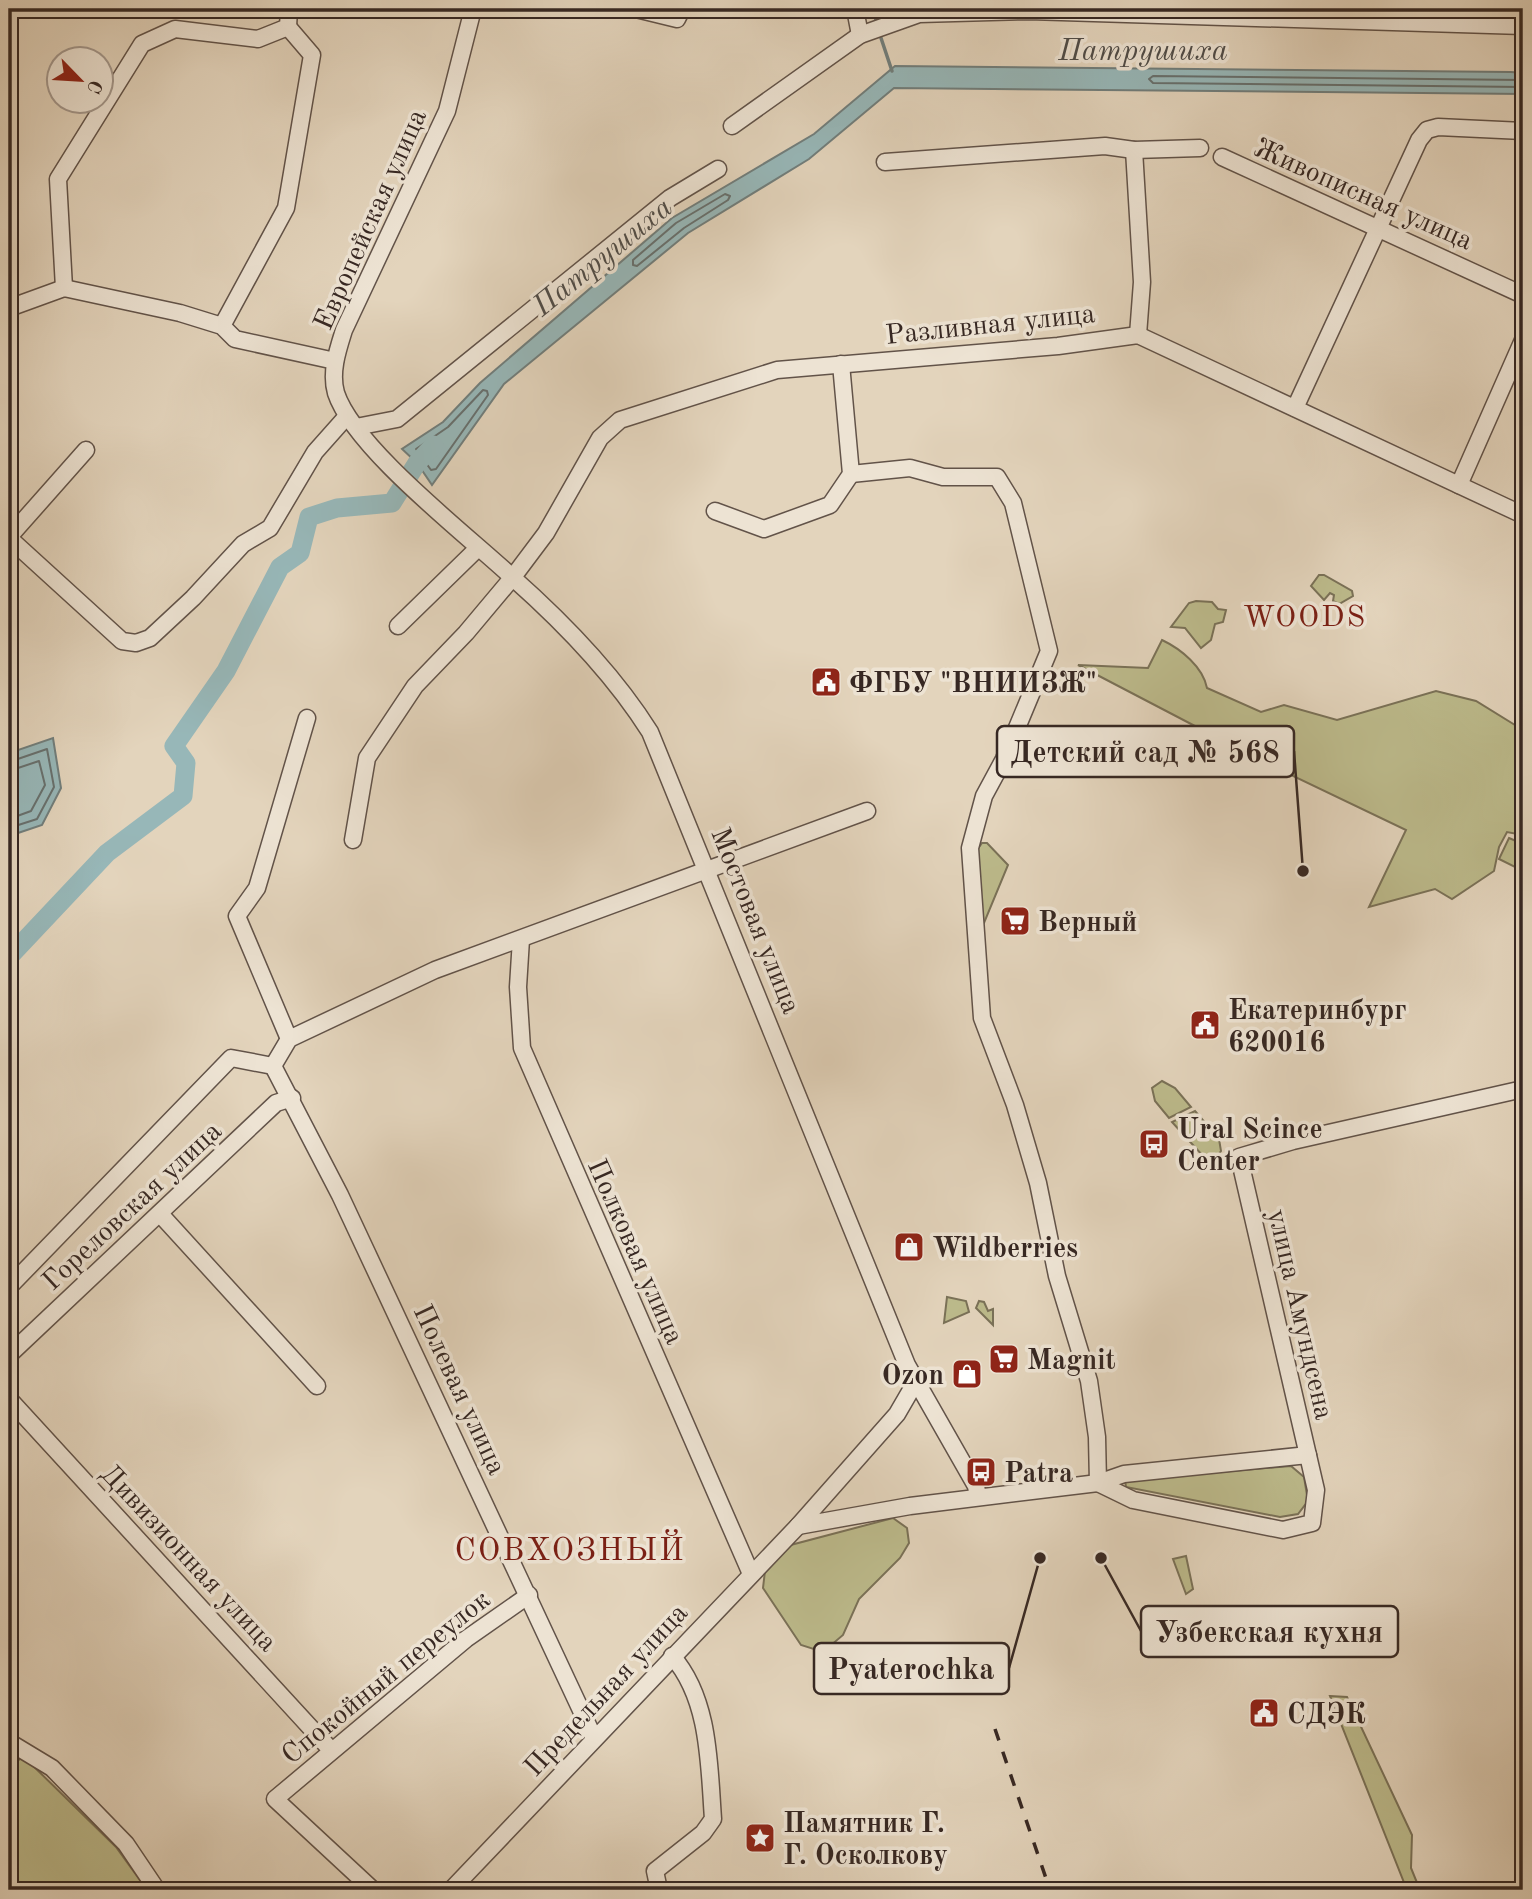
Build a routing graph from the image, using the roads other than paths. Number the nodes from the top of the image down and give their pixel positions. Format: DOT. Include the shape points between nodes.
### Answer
graph roads {
  1 [pos="289,9"];
  2 [pos="473,9"];
  3 [pos="636,9"];
  4 [pos="682,9"];
  5 [pos="855,9"];
  6 [pos="1523,26"];
  7 [pos="288,27"];
  8 [pos="860,35"];
  9 [pos="732,126"];
  10 [pos="1523,131"];
  11 [pos="1200,148"];
  12 [pos="1134,150"];
  13 [pos="1222,157"];
  14 [pos="885,162"];
  15 [pos="718,169"];
  16 [pos="1380,228"];
  17 [pos="64,288"];
  18 [pos="1523,295"];
  19 [pos="9,309"];
  20 [pos="222,326"];
  21 [pos="1138,335"];
  22 [pos="1523,341"];
  23 [pos="335,361"];
  24 [pos="841,364"];
  25 [pos="1295,408"];
  26 [pos="351,422"];
  27 [pos="368,443"];
  28 [pos="86,450"];
  29 [pos="851,474"];
  30 [pos="1459,485"];
  31 [pos="715,511"];
  32 [pos="1523,515"];
  33 [pos="9,537"];
  34 [pos="478,548"];
  35 [pos="513,577"];
  36 [pos="398,626"];
  37 [pos="307,718"];
  38 [pos="867,811"];
  39 [pos="353,840"];
  40 [pos="707,869"];
  41 [pos="521,939"];
  42 [pos="289,1039"];
  43 [pos="273,1066"];
  44 [pos="1523,1089"];
  45 [pos="292,1098"];
  46 [pos="161,1215"];
  47 [pos="9,1287"];
  48 [pos="9,1355"];
  49 [pos="915,1383"];
  50 [pos="317,1386"];
  51 [pos="9,1399"];
  52 [pos="1308,1455"];
  53 [pos="1098,1483"];
  54 [pos="978,1497"];
  55 [pos="798,1526"];
  56 [pos="751,1574"];
  57 [pos="529,1595"];
  58 [pos="672,1656"];
  59 [pos="594,1738"];
  60 [pos="9,1742"];
  61 [pos="331,1750"];
  62 [pos="157,1890"];
  63 [pos="373,1890"];
  64 [pos="451,1890"];
  65 [pos="659,1890"];
  1 -- 7 [label="street"];
  2 -- 23 [label="street, Европейская улица" via="447,111 360,292"];
  3 -- 4 [label="street" via="677,19"];
  5 -- 8 [label="street"];
  6 -- 8 [label="street" via="1029,11 919,14"];
  7 -- 17 [label="street" via="258,39 175,29 142,44 58,178"];
  7 -- 20 [label="street" via="312,54 286,208"];
  8 -- 9 [label="street"];
  10 -- 16 [label="street" via="1427,130"];
  11 -- 12 [label="street"];
  12 -- 14 [label="street" via="1105,146"];
  12 -- 21 [label="street" via="1142,282"];
  13 -- 16 [label="street, Живописная улица"];
  15 -- 26 [label="street" via="670,198 397,419"];
  16 -- 18 [label="street, Живописная улица"];
  16 -- 25 [label="street"];
  17 -- 19 [label="street"];
  17 -- 20 [label="street"];
  20 -- 23 [label="street" via="235,339"];
  21 -- 24 [label="street, Разливная улица"];
  21 -- 25 [label="street, Разливная улица"];
  22 -- 30 [label="street"];
  23 -- 26 [label="street, Европейская улица" via="335,391"];
  24 -- 29 [label="street"];
  24 -- 35 [label="street, Разливная улица" via="777,370 620,420 600,438 546,533"];
  25 -- 30 [label="street, Разливная улица"];
  26 -- 27 [label="street, Европейская улица"];
  26 -- 33 [label="street" via="316,452 270,528 243,544 150,638 136,643 122,640"];
  27 -- 34 [label="street, Мостовая улица"];
  28 -- 33 [label="street"];
  29 -- 31 [label="street" via="831,505 764,529"];
  29 -- 53 [label="street" via="910,468 943,477 997,477 1013,503 1049,651 984,796 970,848 982,1018 1038,1183 1057,1276 1089,1381"];
  30 -- 32 [label="street, Разливная улица"];
  34 -- 35 [label="street, Мостовая улица"];
  34 -- 36 [label="street"];
  35 -- 39 [label="street, Разливная улица" via="415,686 367,758"];
  35 -- 40 [label="street, Мостовая улица" via="624,691 650,732"];
  37 -- 42 [label="street" via="257,888 237,916"];
  38 -- 40 [label="street"];
  40 -- 41 [label="street"];
  40 -- 49 [label="street, Мостовая улица"];
  41 -- 42 [label="street" via="435,970"];
  41 -- 56 [label="street, Полковая улица" via="522,1048"];
  42 -- 43 [label="street"];
  43 -- 45 [label="street, Полевая улица"];
  43 -- 47 [label="street" via="231,1058"];
  44 -- 52 [label="street, улица Амундсена" via="1239,1157"];
  45 -- 46 [label="street, Гореловская улица" via="276,1103"];
  45 -- 57 [label="street, Полевая улица"];
  46 -- 48 [label="street, Гореловская улица"];
  46 -- 50 [label="street"];
  49 -- 54 [label="street, Мостовая улица" via="976,1486"];
  49 -- 55 [label="street, Предельная улица" via="897,1414"];
  51 -- 61 [label="street, Дивизионная улица"];
  52 -- 53 [label="street" via="1124,1474"];
  52 -- 53 [label="street, улица Амундсена" via="1316,1490 1312,1522 1283,1530 1133,1500"];
  53 -- 54 [label="street"];
  54 -- 55 [label="street"];
  55 -- 56 [label="street, Предельная улица"];
  56 -- 58 [label="street, Предельная улица"];
  57 -- 59 [label="street, Полевая улица"];
  57 -- 61 [label="street, Спокойный переулок" via="466,1639"];
  58 -- 59 [label="street, Предельная улица"];
  58 -- 65 [label="street" via="683,1668 701,1710 713,1819 703,1833 655,1871"];
  59 -- 64 [label="street, Предельная улица"];
  60 -- 62 [label="street" via="47,1764 80,1796 127,1844"];
  61 -- 63 [label="street, Спокойный переулок" via="275,1799"];
}
